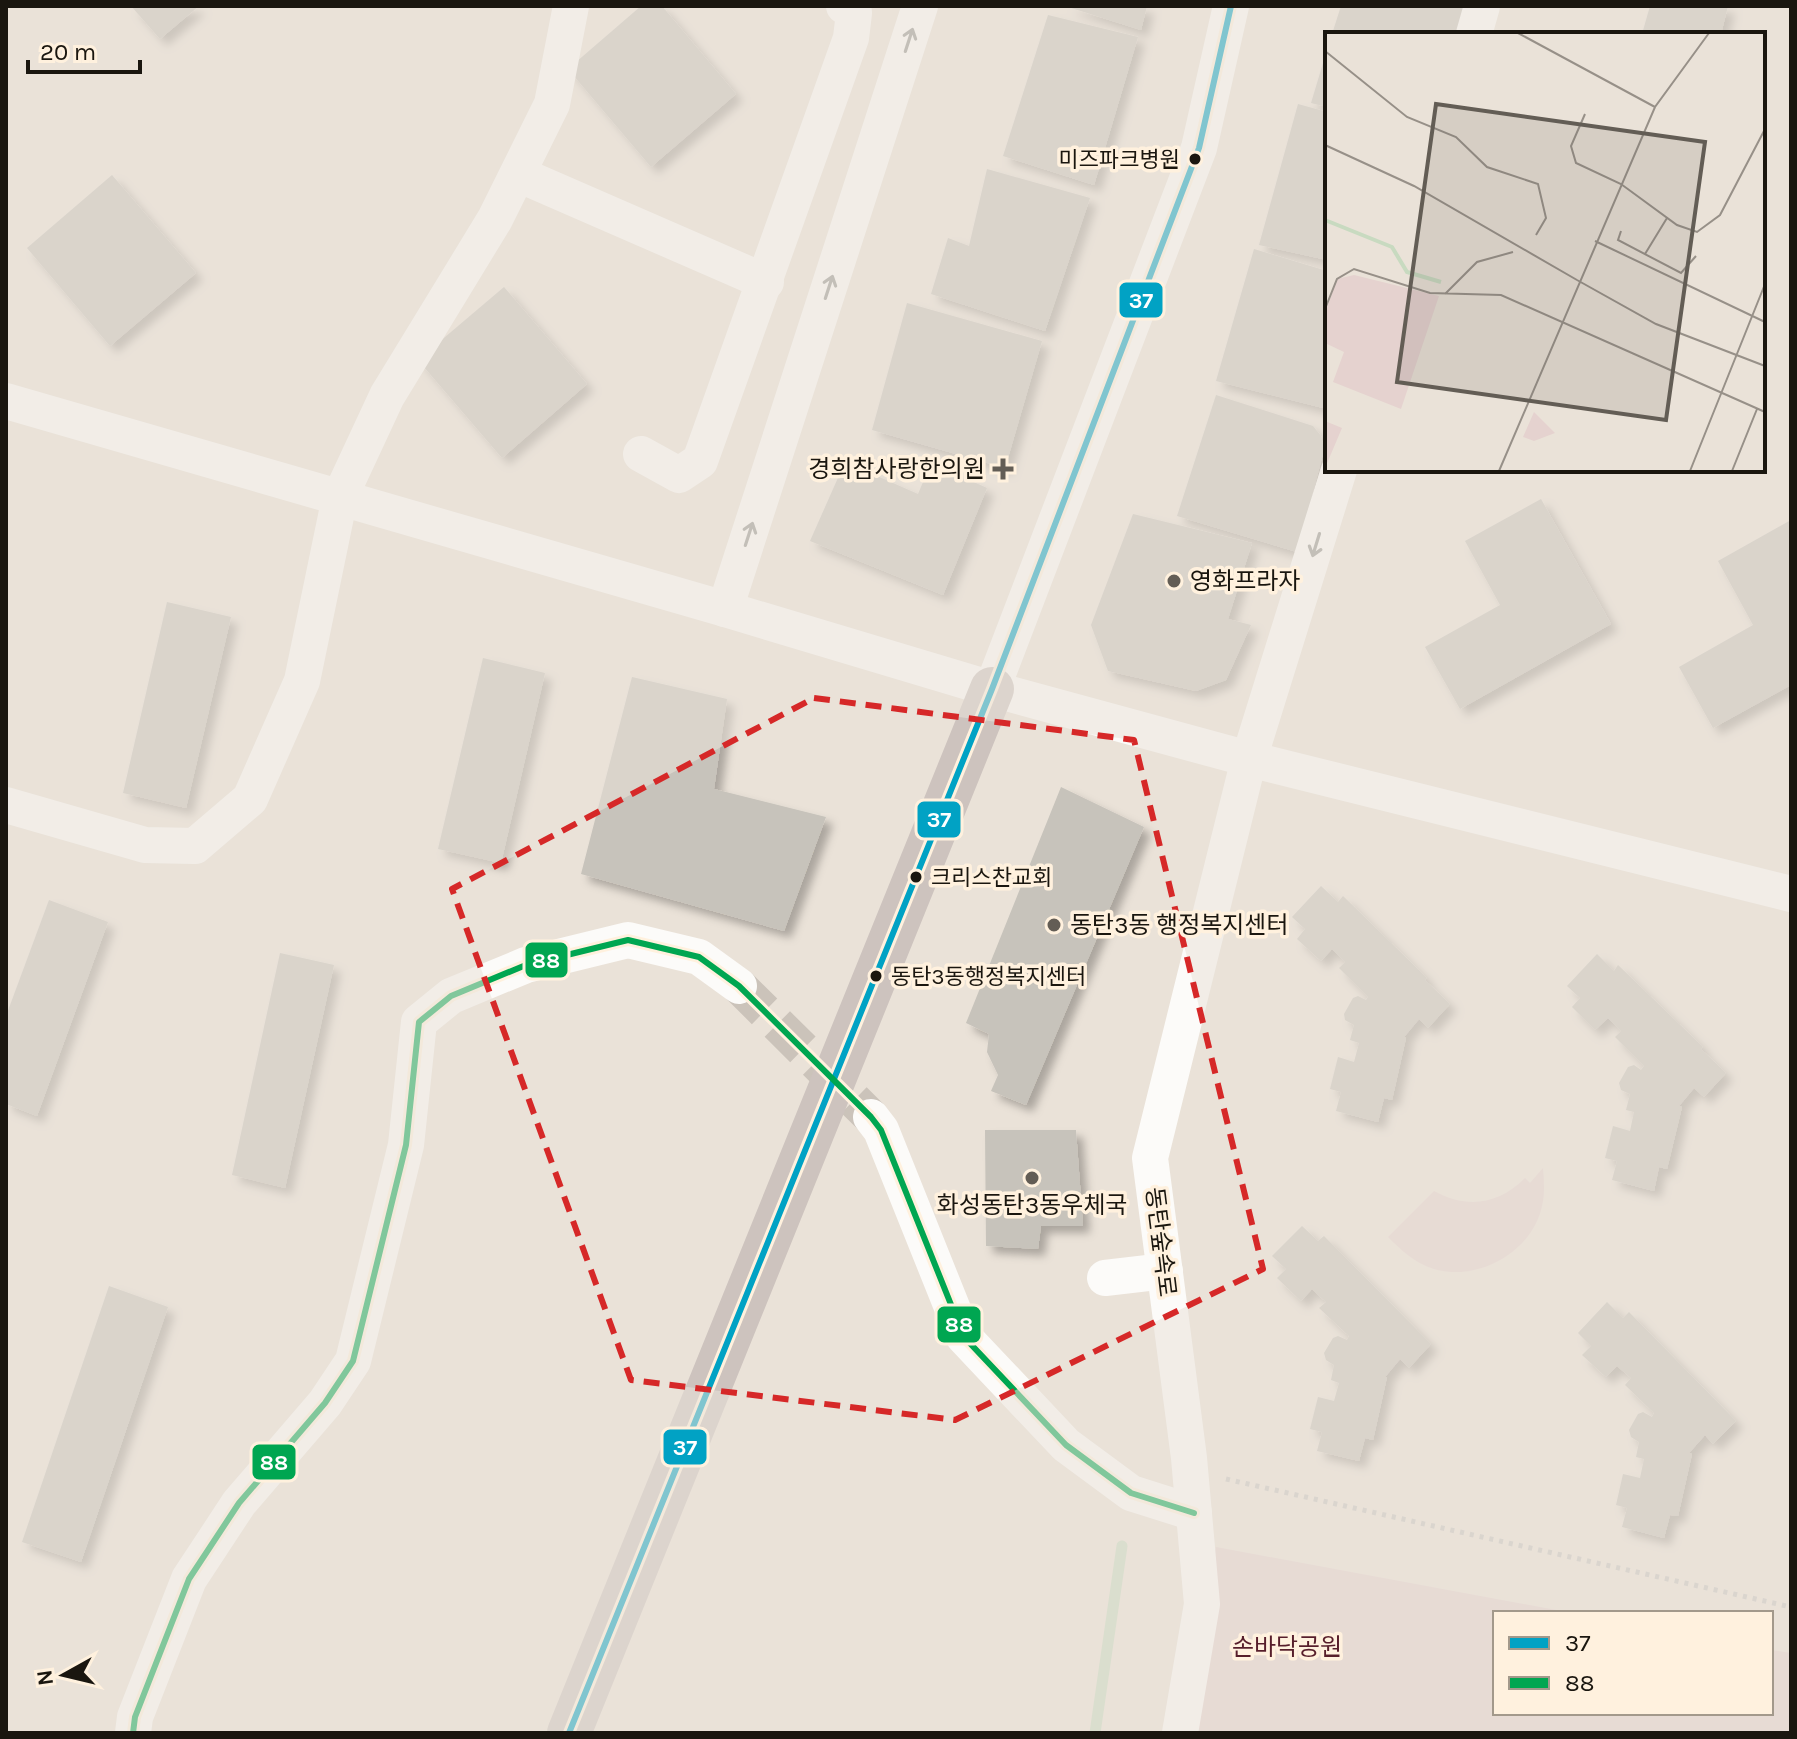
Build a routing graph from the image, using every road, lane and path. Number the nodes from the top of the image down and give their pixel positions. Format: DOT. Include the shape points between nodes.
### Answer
graph roads {
  1 [pos="571,6"];
  2 [pos="844,6"];
  3 [pos="920,6"];
  4 [pos="1231,6"];
  5 [pos="1482,6"];
  6 [pos="1475,32"];
  7 [pos="518,174"];
  8 [pos="766,282"];
  9 [pos="6,401"];
  10 [pos="641,454"];
  11 [pos="1338,472"];
  12 [pos="340,497"];
  13 [pos="725,609"];
  14 [pos="992,689"];
  15 [pos="1249,759"];
  16 [pos="6,805"];
  17 [pos="1791,894"];
  18 [pos="739,986"];
  19 [pos="871,1117"];
  20 [pos="1165,1271"];
  21 [pos="1105,1278"];
  22 [pos="1190,1471"];
  23 [pos="1194,1513"];
  24 [pos="1791,1607"];
  25 [pos="133,1733"];
  26 [pos="569,1733"];
  27 [pos="1180,1733"];
  1 -- 7 [label="street" via="552,104"];
  2 -- 8 [label="street" via="854,13 851,38"];
  13 -- 3 [label="street, one-way"];
  4 -- 14 [label="street" via="1199,148"];
  5 -- 6 [label="street"];
  7 -- 8 [label="street"];
  7 -- 12 [label="street" via="387,396"];
  8 -- 10 [label="street" via="700,461 679,475"];
  9 -- 12 [label="street"];
  11 -- 15 [label="street, 동탄숲속로, one-way"];
  12 -- 13 [label="street"];
  12 -- 16 [label="street" via="302,681 250,799 195,846 145,845"];
  13 -- 14 [label="street"];
  14 -- 15 [label="street"];
  14 -- 26 [label="main road"];
  15 -- 17 [label="street"];
  15 -- 20 [label="street, 동탄숲속로" via="1150,1158"];
  18 -- 25 [label="street" via="699,957 628,940 526,965 451,996 419,1022 406,1145 353,1361 325,1403 239,1503 189,1579"];
  19 -- 23 [label="street" via="881,1130 964,1337 1066,1445 1131,1493"];
  20 -- 21 [label="street"];
  20 -- 22 [label="street, 동탄숲속로"];
  22 -- 23 [label="street, 동탄숲속로"];
  22 -- 24 [label="path"];
  23 -- 27 [label="street, 동탄숲속로" via="1202,1604"];
}
